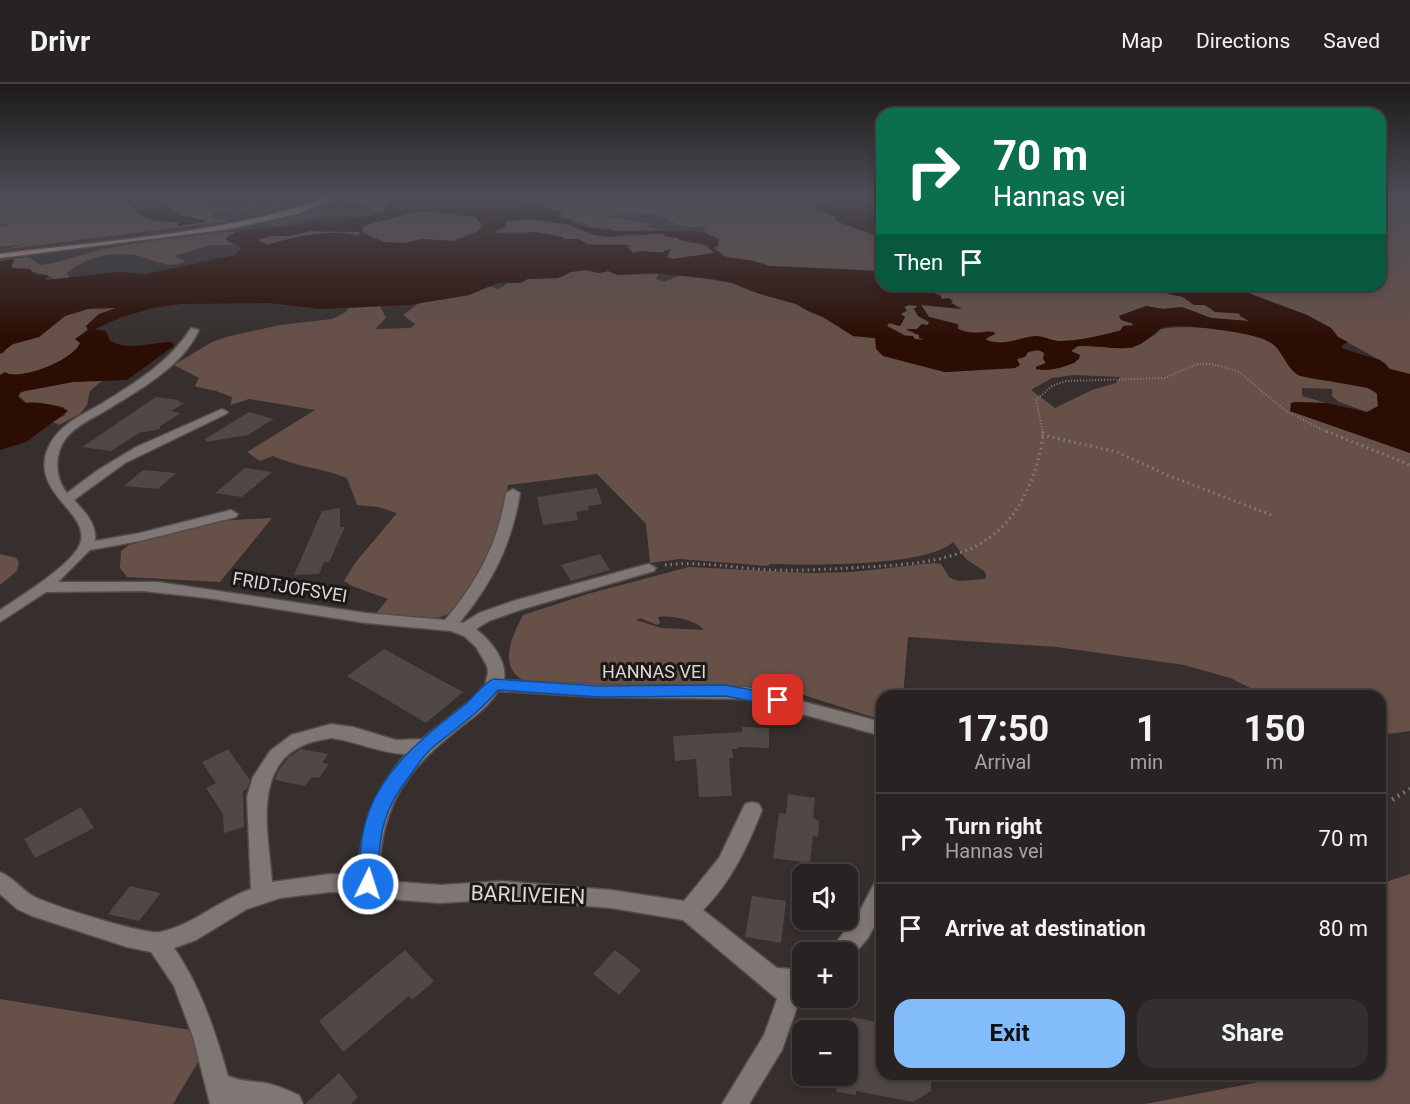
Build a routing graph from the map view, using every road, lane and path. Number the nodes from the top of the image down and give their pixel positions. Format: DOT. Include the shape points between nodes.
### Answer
graph roads {
  1 [pos="103,244"];
  2 [pos="0,256"];
  3 [pos="194,330"];
  4 [pos="222,412"];
  5 [pos="1042,435"];
  6 [pos="1410,465"];
  7 [pos="513,493"];
  8 [pos="66,500"];
  9 [pos="231,514"];
  10 [pos="1274,516"];
  11 [pos="86,547"];
  12 [pos="649,568"];
  13 [pos="40,587"];
  14 [pos="0,617"];
  15 [pos="449,625"];
  16 [pos="465,629"];
  17 [pos="494,685"];
  18 [pos="876,727"];
  19 [pos="424,746"];
  20 [pos="1410,789"];
  21 [pos="1386,802"];
  22 [pos="752,810"];
  23 [pos="0,880"];
  24 [pos="368,884"];
  25 [pos="262,894"];
  26 [pos="876,904"];
  27 [pos="688,911"];
  28 [pos="853,942"];
  29 [pos="158,943"];
  30 [pos="773,979"];
  31 [pos="792,980"];
  32 [pos="221,1094"];
  33 [pos="290,1104"];
  34 [pos="735,1104"];
  1 -- 2 [label="main road"];
  3 -- 8 [label="street" via="188,346 167,363 58,438 51,465 55,484"];
  4 -- 8 [label="street" via="124,458"];
  5 -- 6 [label="path" via="1036,400 1058,383 1165,378 1179,374 1191,364 1210,363 1235,368 1251,377 1284,410 1302,421"];
  5 -- 10 [label="path" via="1117,452"];
  5 -- 12 [label="path" via="1029,482 1007,524 984,542 954,553 905,564 792,570 695,563"];
  7 -- 15 [label="street" via="506,537 468,602"];
  8 -- 11 [label="street" via="86,522"];
  9 -- 11 [label="street"];
  11 -- 13 [label="street"];
  12 -- 16 [label="street" via="518,605 484,617"];
  13 -- 14 [label="street"];
  13 -- 15 [label="street, FRIDTJOFSVEI" via="157,587 330,614"];
  15 -- 16 [label="street, FRIDTJOFSVEI"];
  16 -- 17 [label="street" via="477,637 489,654 497,675"];
  17 -- 18 [label="street, HANNAS VEI" via="599,691 725,691 794,704"];
  17 -- 19 [label="street" via="480,702"];
  19 -- 24 [label="street" via="407,763 378,811 371,837"];
  19 -- 25 [label="street" via="396,747 331,731 297,740 276,756 262,777 257,797"];
  20 -- 21 [label="path"];
  22 -- 27 [label="street" via="725,868 708,893"];
  23 -- 29 [label="street, BARLIVEIEN" via="24,902 40,909"];
  24 -- 25 [label="street, BARLIVEIEN" via="298,886"];
  24 -- 27 [label="street, BARLIVEIEN" via="399,891 503,890 611,899"];
  25 -- 29 [label="street, BARLIVEIEN" via="188,933"];
  26 -- 28 [label="street"];
  27 -- 30 [label="street, BARLIVEIEN"];
  29 -- 32 [label="street" via="183,980"];
  30 -- 31 [label="street"];
  30 -- 34 [label="street, BARLIVEIEN" via="790,996 774,1042"];
  32 -- 33 [label="street" via="267,1096"];
}
